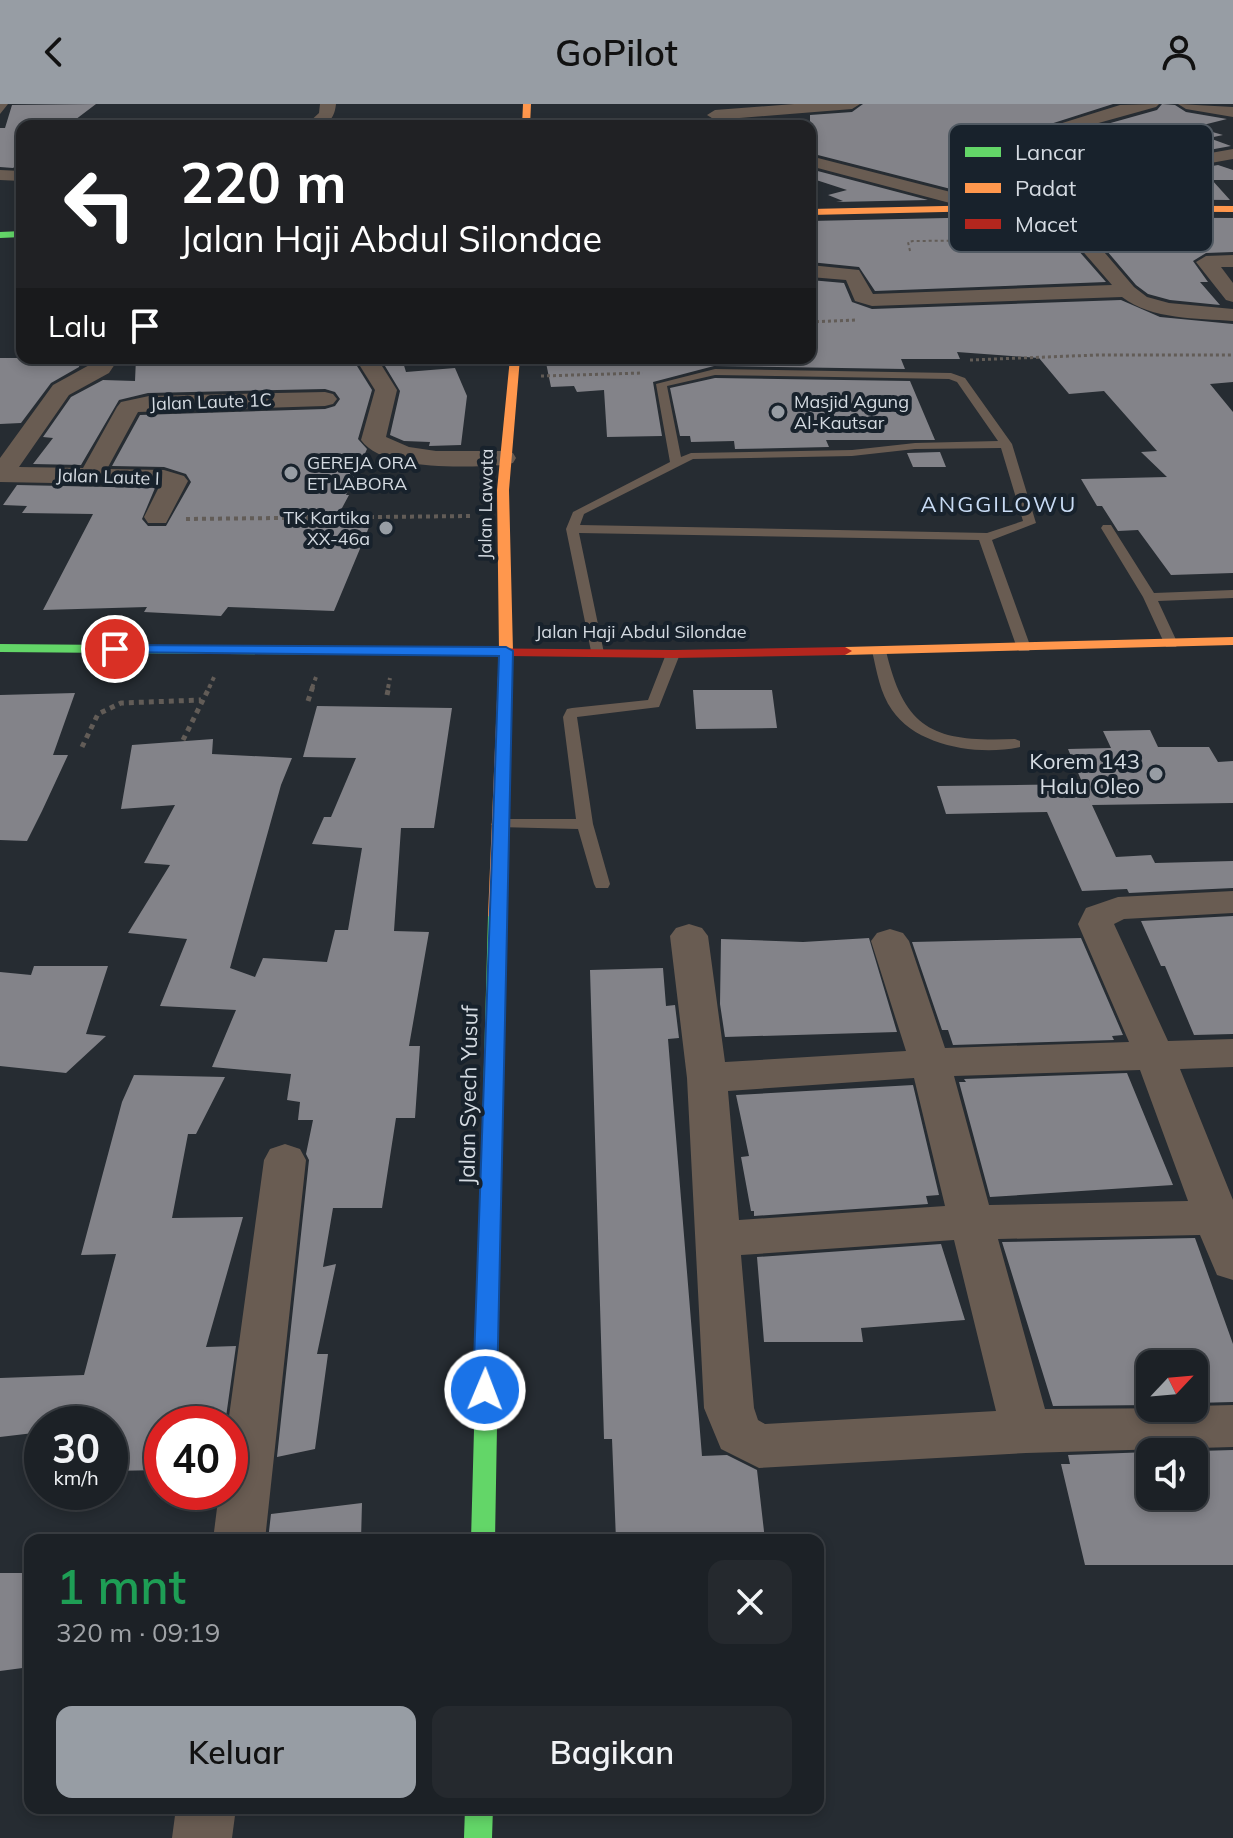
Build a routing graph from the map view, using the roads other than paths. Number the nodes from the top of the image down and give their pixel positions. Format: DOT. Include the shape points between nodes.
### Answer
graph roads {
  1 [pos="4,104"];
  2 [pos="700,104"];
  3 [pos="852,104"];
  4 [pos="1151,104"];
  5 [pos="1186,104"];
  6 [pos="0,112"];
  7 [pos="1233,112"];
  8 [pos="715,115"];
  9 [pos="722,120"];
  10 [pos="1075,124"];
  11 [pos="1233,154"];
  12 [pos="1213,158"];
  13 [pos="816,163"];
  14 [pos="949,198"];
  15 [pos="949,209"];
  16 [pos="1213,209"];
  17 [pos="1233,209"];
  18 [pos="816,212"];
  19 [pos="1092,252"];
  20 [pos="1233,261"];
  21 [pos="816,271"];
  22 [pos="1127,291"];
  23 [pos="1233,296"];
  24 [pos="1233,315"];
  25 [pos="104,364"];
  26 [pos="370,364"];
  27 [pos="514,367"];
  28 [pos="325,399"];
  29 [pos="1006,444"];
  30 [pos="504,458"];
  31 [pos="676,462"];
  32 [pos="0,474"];
  33 [pos="91,476"];
  34 [pos="166,518"];
  35 [pos="1107,528"];
  36 [pos="572,529"];
  37 [pos="987,537"];
  38 [pos="1233,594"];
  39 [pos="1150,597"];
  40 [pos="1233,641"];
  41 [pos="1171,644"];
  42 [pos="0,648"];
  43 [pos="1024,648"];
  44 [pos="506,651"];
  45 [pos="879,651"];
  46 [pos="597,653"];
  47 [pos="673,654"];
  48 [pos="1015,744"];
  49 [pos="499,824"];
  50 [pos="585,824"];
  51 [pos="602,884"];
  52 [pos="1233,902"];
  53 [pos="689,936"];
  54 [pos="890,941"];
  55 [pos="1233,1053"];
  56 [pos="1155,1056"];
  57 [pos="930,1063"];
  58 [pos="707,1078"];
  59 [pos="285,1160"];
  60 [pos="1224,1217"];
  61 [pos="969,1222"];
  62 [pos="718,1239"];
  63 [pos="1233,1262"];
  64 [pos="1233,1426"];
  65 [pos="1026,1431"];
  66 [pos="240,1534"];
  67 [pos="483,1534"];
  68 [pos="205,1814"];
  69 [pos="479,1814"];
  70 [pos="202,1838"];
  71 [pos="478,1838"];
  1 -- 6 [label="lane"];
  2 -- 8 [label="street"];
  3 -- 8 [label="street"];
  4 -- 10 [label="street"];
  5 -- 7 [label="street"];
  8 -- 9 [label="street"];
  11 -- 12 [label="street"];
  13 -- 14 [label="street"];
  15 -- 18 [label="main road"];
  16 -- 17 [label="main road"];
  19 -- 22 [label="street"];
  20 -- 23 [label="street" via="1199,256"];
  21 -- 22 [label="street" via="852,274 862,297 872,300"];
  22 -- 24 [label="street" via="1150,305"];
  25 -- 32 [label="street" via="61,390"];
  26 -- 30 [label="street" via="386,390 373,440 435,458"];
  27 -- 30 [label="main road, Jalan Lawata"];
  28 -- 33 [label="street, Jalan Laute 1C" via="129,407"];
  29 -- 31 [label="lane" via="702,455"];
  29 -- 31 [label="lane" via="961,380 951,376 706,372 661,384"];
  29 -- 37 [label="lane" via="1030,523"];
  30 -- 44 [label="main road, Jalan Lawata"];
  31 -- 36 [label="lane" via="579,512"];
  32 -- 33 [label="street, Jalan Laute I"];
  33 -- 34 [label="street, Jalan Laute I" via="175,481"];
  35 -- 39 [label="lane"];
  36 -- 37 [label="lane"];
  36 -- 46 [label="lane"];
  37 -- 43 [label="lane"];
  38 -- 39 [label="lane"];
  39 -- 41 [label="lane"];
  40 -- 41 [label="main road, Jalan Haji Abdul Silondae"];
  41 -- 43 [label="main road, Jalan Haji Abdul Silondae"];
  42 -- 44 [label="main road, Jalan Haji Abdul Silondae"];
  43 -- 45 [label="main road, Jalan Haji Abdul Silondae"];
  44 -- 46 [label="main road, Jalan Haji Abdul Silondae"];
  44 -- 49 [label="main road, Jalan Syech Yusuf"];
  45 -- 47 [label="main road, Jalan Haji Abdul Silondae"];
  45 -- 48 [label="lane" via="891,695 921,730 973,746"];
  46 -- 47 [label="main road, Jalan Haji Abdul Silondae"];
  47 -- 50 [label="lane" via="654,704 572,712"];
  49 -- 50 [label="lane"];
  49 -- 67 [label="main road, Jalan Syech Yusuf"];
  50 -- 51 [label="lane"];
  52 -- 56 [label="street" via="1118,908 1099,916 1096,924"];
  53 -- 58 [label="street"];
  54 -- 57 [label="street"];
  55 -- 56 [label="street"];
  56 -- 57 [label="street"];
  56 -- 60 [label="street"];
  57 -- 58 [label="street"];
  57 -- 61 [label="street"];
  58 -- 62 [label="street"];
  59 -- 66 [label="street"];
  60 -- 61 [label="street"];
  60 -- 63 [label="street"];
  61 -- 62 [label="street"];
  61 -- 65 [label="street"];
  62 -- 65 [label="street" via="729,1408 733,1424 752,1445"];
  64 -- 65 [label="street"];
  68 -- 70 [label="street"];
  69 -- 71 [label="main road"];
}
